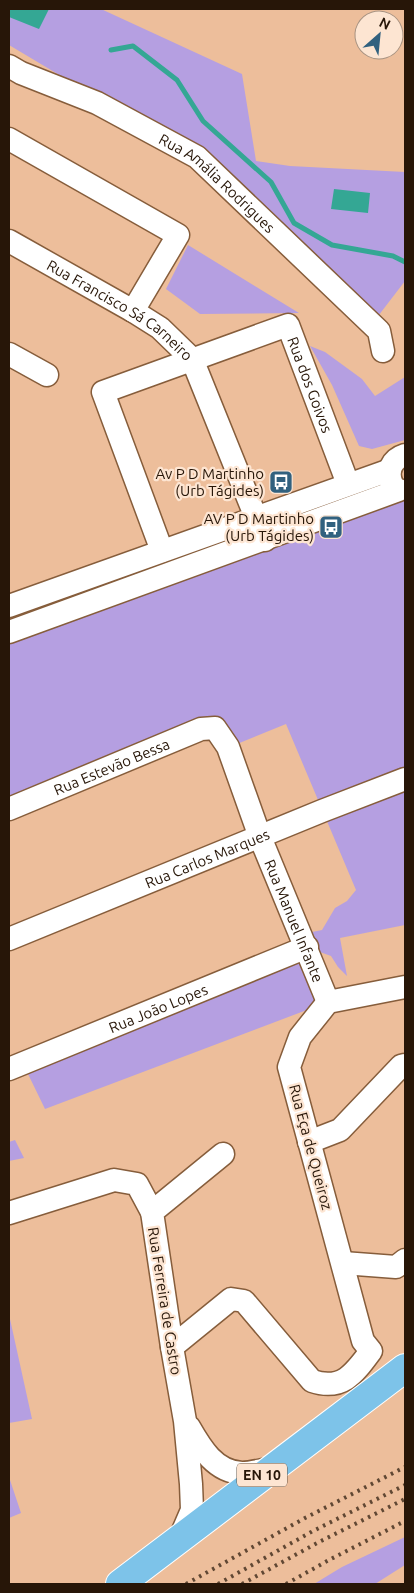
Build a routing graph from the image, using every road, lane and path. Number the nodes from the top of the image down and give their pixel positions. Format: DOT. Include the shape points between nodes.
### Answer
graph roads {
  1 [pos="9,66"];
  2 [pos="9,139"];
  3 [pos="9,241"];
  4 [pos="133,311"];
  5 [pos="383,351"];
  6 [pos="9,354"];
  7 [pos="192,359"];
  8 [pos="48,375"];
  9 [pos="397,463"];
  10 [pos="348,484"];
  11 [pos="402,492"];
  12 [pos="256,517"];
  13 [pos="265,540"];
  14 [pos="162,551"];
  15 [pos="9,606"];
  16 [pos="9,632"];
  17 [pos="215,728"];
  18 [pos="405,779"];
  19 [pos="9,809"];
  20 [pos="260,836"];
  21 [pos="9,939"];
  22 [pos="307,947"];
  23 [pos="405,987"];
  24 [pos="328,1002"];
  25 [pos="405,1065"];
  26 [pos="9,1069"];
  27 [pos="309,1142"];
  28 [pos="223,1154"];
  29 [pos="152,1212"];
  30 [pos="9,1213"];
  31 [pos="405,1260"];
  32 [pos="343,1263"];
  33 [pos="172,1347"];
  34 [pos="405,1368"];
  35 [pos="185,1421"];
  36 [pos="269,1470"];
  37 [pos="180,1538"];
  38 [pos="120,1584"];
  1 -- 5 [label="street, Rua Amália Rodrigues" via="97,103 197,157 379,331"];
  2 -- 4 [label="street" via="178,236"];
  3 -- 4 [label="street, Rua Francisco Sá Carneiro"];
  4 -- 7 [label="street, Rua Francisco Sá Carneiro" via="160,328"];
  6 -- 8 [label="street"];
  7 -- 10 [label="street, Rua dos Goivos" via="288,325"];
  7 -- 12 [label="street, Rua Francisco Sá Carneiro"];
  7 -- 14 [label="street" via="103,392"];
  9 -- 10 [label="street"];
  9 -- 11 [label="street" via="391,482"];
  10 -- 12 [label="street"];
  11 -- 13 [label="street"];
  12 -- 13 [label="street, Rua Francisco Sá Carneiro"];
  12 -- 14 [label="street"];
  13 -- 16 [label="street"];
  14 -- 15 [label="street"];
  17 -- 19 [label="street, Rua Estevão Bessa" via="201,729"];
  17 -- 20 [label="street, Rua Manuel Infante" via="228,747"];
  18 -- 20 [label="street, Rua Carlos Marques"];
  20 -- 21 [label="street, Rua Carlos Marques"];
  20 -- 22 [label="street, Rua Manuel Infante"];
  22 -- 24 [label="street, Rua Manuel Infante"];
  22 -- 26 [label="street, Rua João Lopes"];
  23 -- 24 [label="street"];
  24 -- 27 [label="street, Rua Eça de Queiroz" via="300,1037 290,1067"];
  25 -- 27 [label="street" via="340,1130"];
  27 -- 32 [label="street, Rua Eça de Queiroz"];
  28 -- 29 [label="street, Rua Ferreira de Castro"];
  29 -- 30 [label="street" via="137,1184 114,1180"];
  29 -- 33 [label="street, Rua Ferreira de Castro"];
  31 -- 32 [label="street" via="396,1267"];
  32 -- 33 [label="street, Rua Eça de Queiroz" via="363,1341 371,1351 356,1372 337,1384 324,1385 312,1381 244,1301 230,1299"];
  33 -- 35 [label="street, Rua Ferreira de Castro"];
  34 -- 36 [label="main road, EN 10"];
  35 -- 36 [label="street, Rua Ferreira de Castro" via="201,1449 224,1468 241,1473"];
  35 -- 37 [label="street, Rua Ferreira de Castro" via="192,1510"];
  36 -- 37 [label="main road, EN 10"];
  37 -- 38 [label="main road, EN 10"];
}
